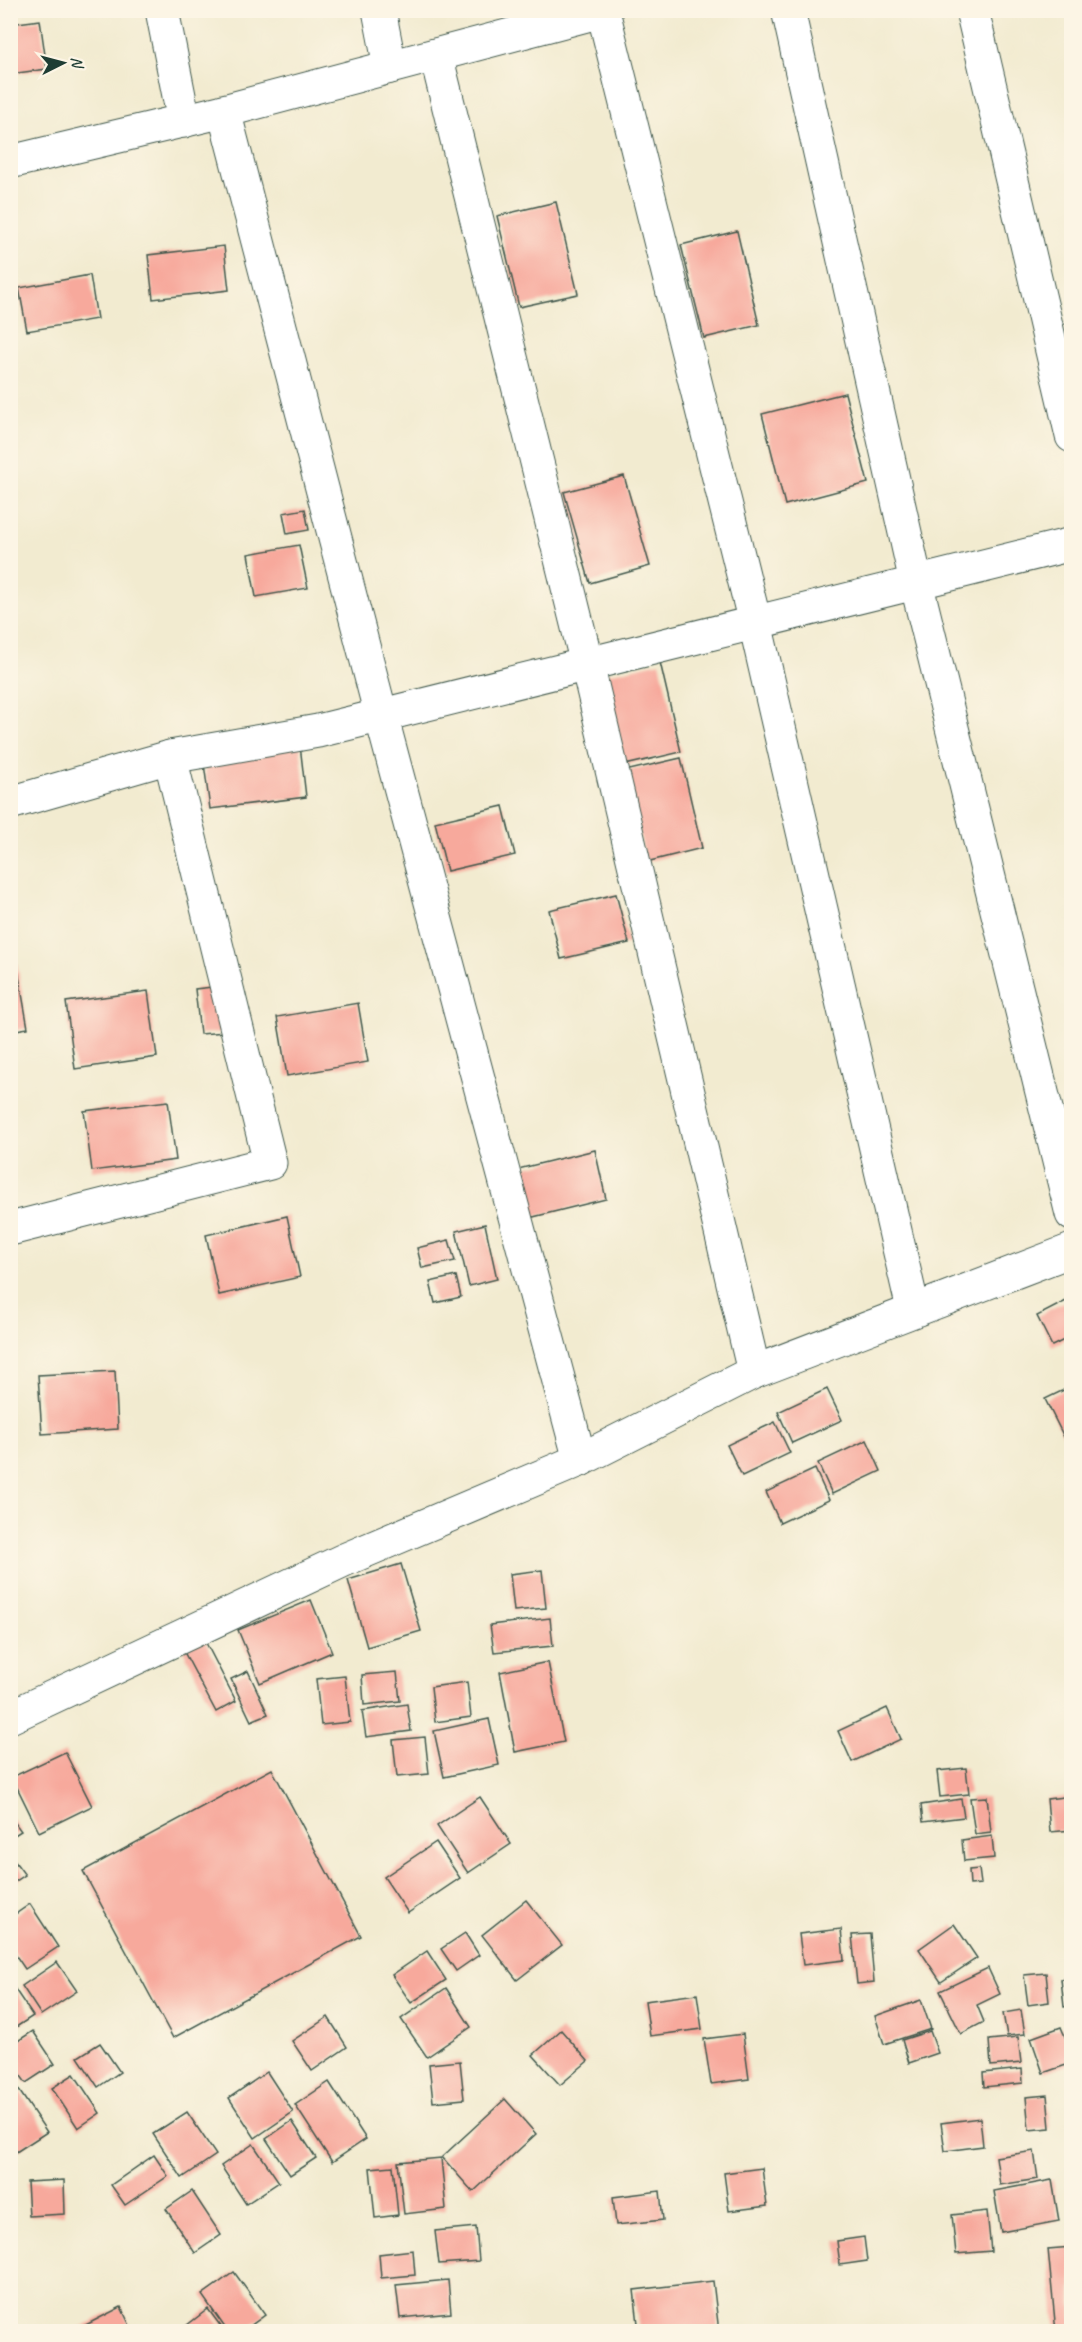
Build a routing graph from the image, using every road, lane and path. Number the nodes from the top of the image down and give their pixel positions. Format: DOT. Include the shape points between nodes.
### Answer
graph roads {
  1 [pos="162,10"];
  2 [pos="379,10"];
  3 [pos="788,10"];
  4 [pos="972,10"];
  5 [pos="591,12"];
  6 [pos="436,55"];
  7 [pos="390,67"];
  8 [pos="224,111"];
  9 [pos="184,121"];
  10 [pos="10,162"];
  11 [pos="1071,436"];
  12 [pos="1071,544"];
  13 [pos="916,582"];
  14 [pos="755,623"];
  15 [pos="587,664"];
  16 [pos="381,715"];
  17 [pos="170,757"];
  18 [pos="10,803"];
  19 [pos="1071,1214"];
  20 [pos="10,1229"];
  21 [pos="1071,1250"];
  22 [pos="913,1309"];
  23 [pos="754,1372"];
  24 [pos="580,1460"];
  25 [pos="10,1717"];
  1 -- 9 [label="street"];
  2 -- 7 [label="street"];
  3 -- 13 [label="street"];
  4 -- 11 [label="street"];
  5 -- 6 [label="street"];
  5 -- 14 [label="street"];
  6 -- 7 [label="street"];
  6 -- 15 [label="street"];
  7 -- 8 [label="street"];
  8 -- 9 [label="street"];
  8 -- 16 [label="street"];
  9 -- 10 [label="street"];
  12 -- 13 [label="street"];
  13 -- 14 [label="street"];
  13 -- 19 [label="street"];
  14 -- 15 [label="street"];
  14 -- 22 [label="street"];
  15 -- 16 [label="street"];
  15 -- 23 [label="street"];
  16 -- 17 [label="street" via="318,731"];
  16 -- 24 [label="street"];
  17 -- 18 [label="street"];
  17 -- 20 [label="street" via="270,1163"];
  21 -- 22 [label="street"];
  22 -- 23 [label="street"];
  23 -- 24 [label="street"];
  24 -- 25 [label="street" via="344,1560"];
}
